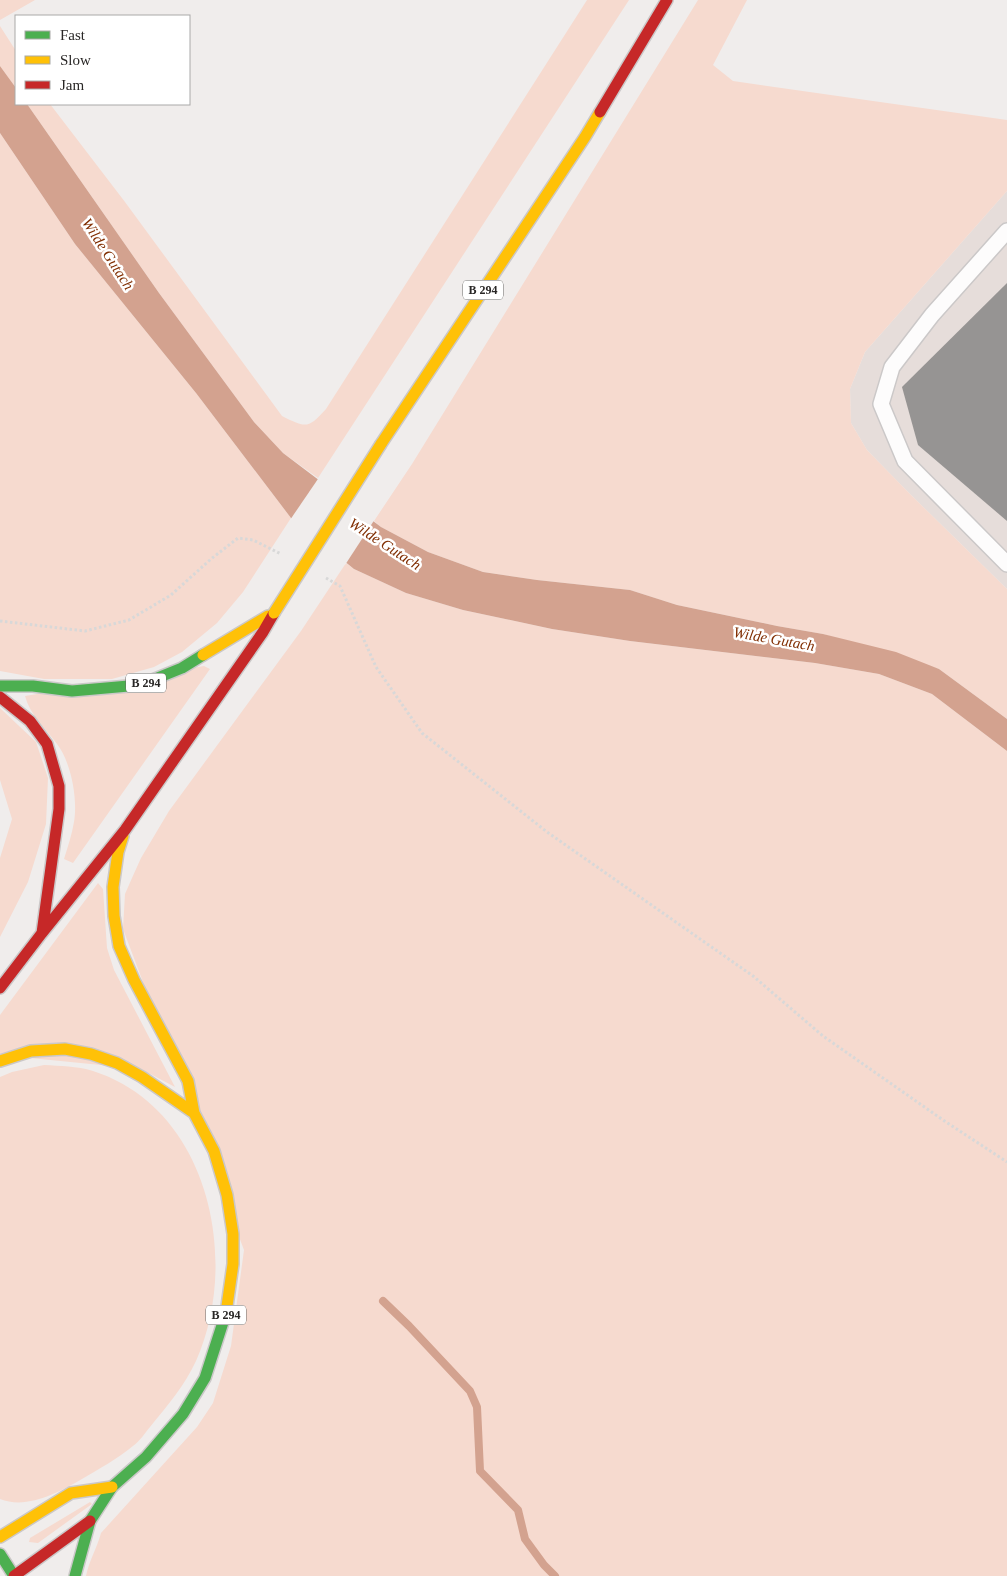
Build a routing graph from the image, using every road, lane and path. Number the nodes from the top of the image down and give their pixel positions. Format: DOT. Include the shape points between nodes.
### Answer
graph roads {
  1 [pos="667,0"];
  2 [pos="1007,231"];
  3 [pos="282,554"];
  4 [pos="1007,564"];
  5 [pos="323,577"];
  6 [pos="274,613"];
  7 [pos="0,621"];
  8 [pos="0,686"];
  9 [pos="0,697"];
  10 [pos="125,830"];
  11 [pos="42,933"];
  12 [pos="0,988"];
  13 [pos="0,1062"];
  14 [pos="194,1113"];
  15 [pos="1007,1162"];
  16 [pos="112,1487"];
  17 [pos="90,1521"];
  18 [pos="0,1537"];
  19 [pos="0,1554"];
  20 [pos="14,1576"];
  21 [pos="75,1576"];
  1 -- 6 [label="main road, B 294, bridge" via="585,138 381,444"];
  2 -- 4 [label="lane" via="932,315 892,367 881,404 905,462"];
  3 -- 7 [label="path" via="253,540 238,538 171,595 129,620 84,631"];
  5 -- 15 [label="path" via="340,586 376,667 422,733 547,832 753,976 823,1036"];
  6 -- 8 [label="main road, B 294" via="182,668 140,685 72,691"];
  6 -- 10 [label="main road, B 294"];
  9 -- 11 [label="main road, B 294" via="30,721 47,744 59,786 59,808"];
  10 -- 11 [label="main road, B 294"];
  10 -- 14 [label="main road, B 294" via="118,852 114,887 119,946 188,1081"];
  11 -- 12 [label="main road, B 294"];
  13 -- 14 [label="main road, B 294" via="31,1051 66,1049 91,1054 142,1077"];
  14 -- 16 [label="main road, B 294" via="214,1151 227,1195 233,1264 228,1307 205,1378 183,1414 146,1457"];
  16 -- 17 [label="main road, B 294"];
  16 -- 18 [label="main road" via="71,1493"];
  17 -- 20 [label="main road, B 294"];
  17 -- 21 [label="main road, B 294"];
  19 -- 20 [label="main road"];
}
